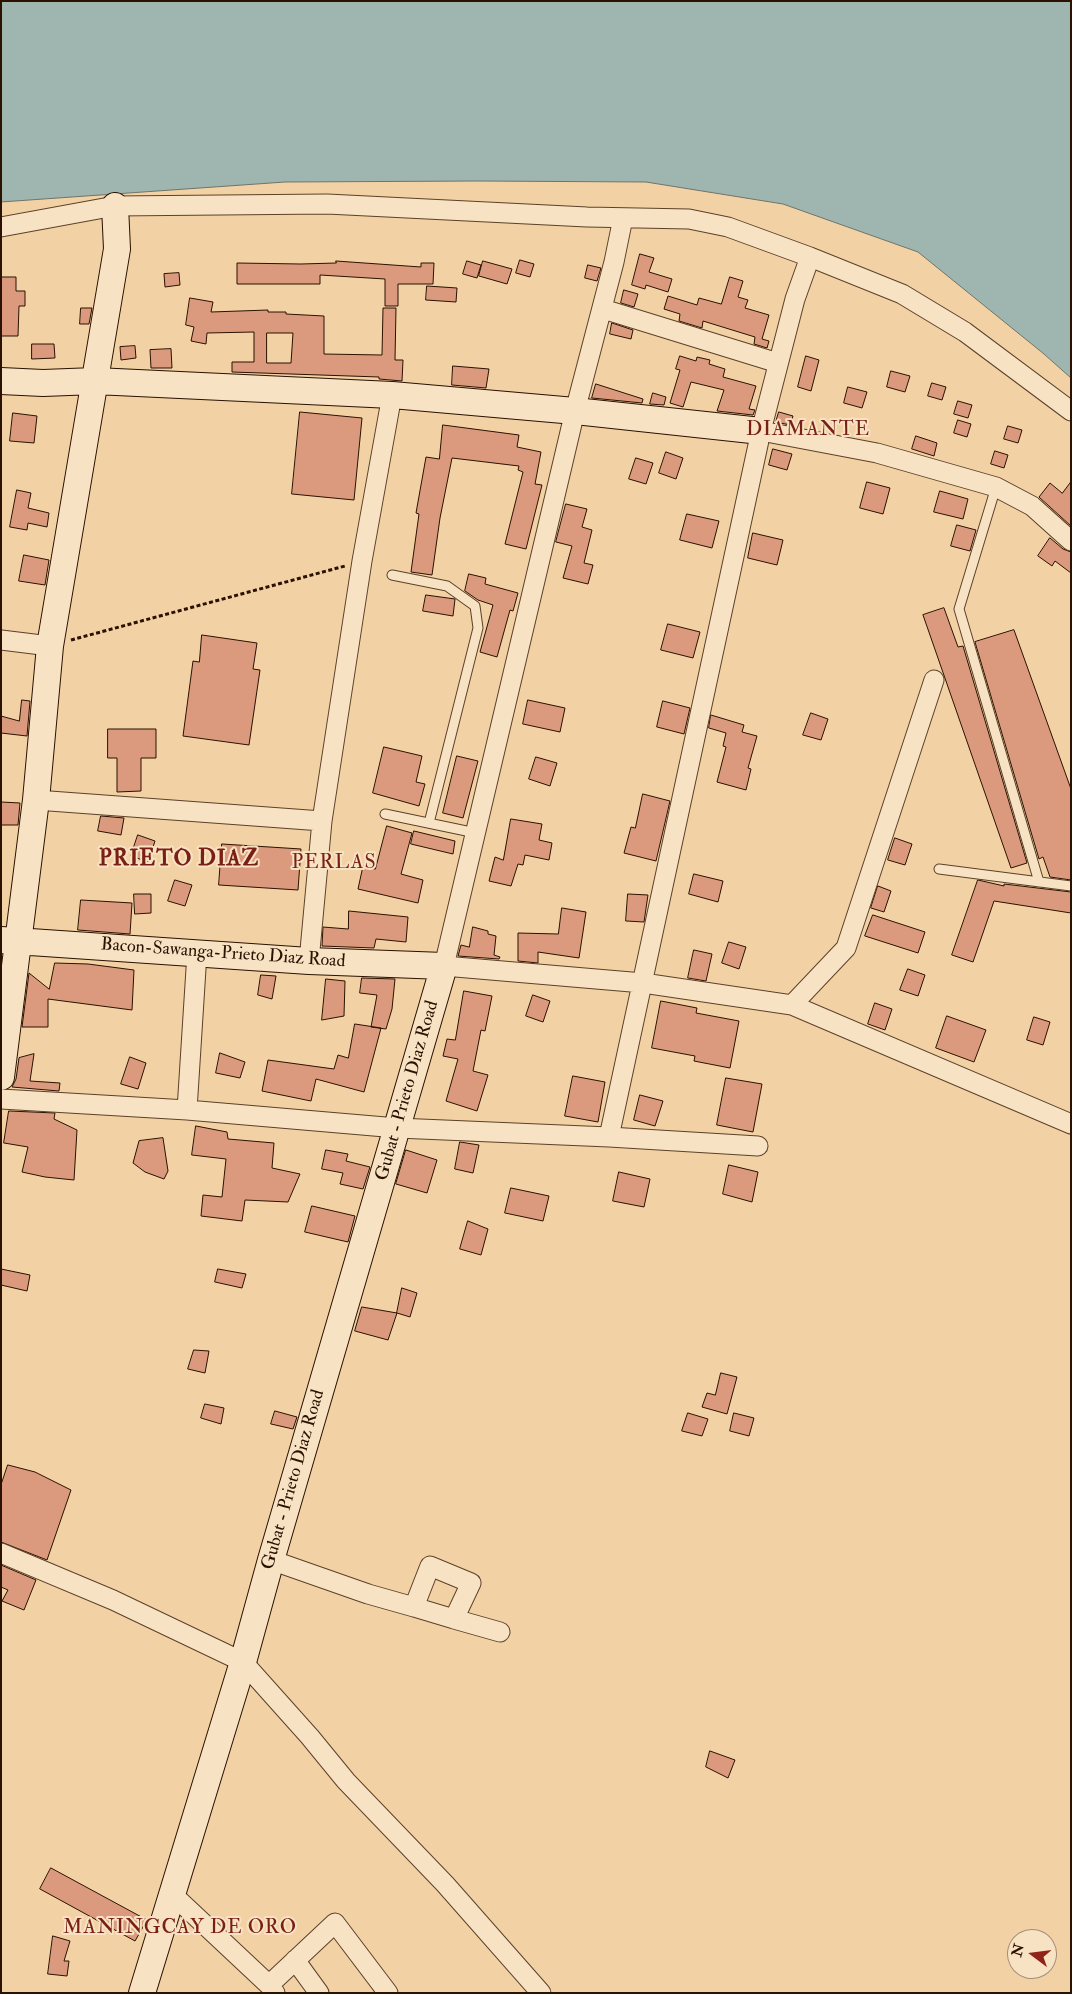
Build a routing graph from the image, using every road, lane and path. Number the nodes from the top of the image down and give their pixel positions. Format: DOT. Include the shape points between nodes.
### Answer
graph roads {
  1 [pos="116,206"];
  2 [pos="623,218"];
  3 [pos="1,227"];
  4 [pos="810,257"];
  5 [pos="602,309"];
  6 [pos="778,363"];
  7 [pos="95,381"];
  8 [pos="1,382"];
  9 [pos="392,395"];
  10 [pos="575,411"];
  11 [pos="1071,411"];
  12 [pos="761,431"];
  13 [pos="996,487"];
  14 [pos="1071,540"];
  15 [pos="362,561"];
  16 [pos="392,576"];
  17 [pos="1,640"];
  18 [pos="50,646"];
  19 [pos="934,680"];
  20 [pos="36,800"];
  21 [pos="385,814"];
  22 [pos="322,821"];
  23 [pos="430,823"];
  24 [pos="476,833"];
  25 [pos="939,869"];
  26 [pos="1039,882"];
  27 [pos="1071,886"];
  28 [pos="9,941"];
  29 [pos="197,953"];
  30 [pos="309,961"];
  31 [pos="444,966"];
  32 [pos="643,983"];
  33 [pos="792,1005"];
  34 [pos="1,1077"];
  35 [pos="1,1099"];
  36 [pos="187,1110"];
  37 [pos="1071,1124"];
  38 [pos="397,1128"];
  39 [pos="609,1137"];
  40 [pos="758,1146"];
  41 [pos="1,1553"];
  42 [pos="271,1560"];
  43 [pos="414,1607"];
  44 [pos="454,1619"];
  45 [pos="500,1632"];
  46 [pos="243,1662"];
  47 [pos="172,1894"];
  48 [pos="295,1960"];
  49 [pos="272,1989"];
  50 [pos="142,1993"];
  51 [pos="320,1993"];
  52 [pos="388,1993"];
  53 [pos="541,1993"];
  1 -- 2 [label="street" via="327,204"];
  1 -- 3 [label="street"];
  1 -- 7 [label="street" via="117,249"];
  2 -- 4 [label="street" via="689,220 728,227"];
  2 -- 5 [label="street"];
  4 -- 6 [label="street"];
  4 -- 11 [label="street" via="902,294 965,332"];
  5 -- 6 [label="street"];
  5 -- 10 [label="street"];
  6 -- 12 [label="street"];
  7 -- 8 [label="street"];
  7 -- 9 [label="street"];
  7 -- 18 [label="street"];
  9 -- 10 [label="street"];
  9 -- 15 [label="street"];
  10 -- 12 [label="street"];
  10 -- 24 [label="street"];
  12 -- 13 [label="street" via="876,453"];
  12 -- 32 [label="street"];
  13 -- 14 [label="street" via="1032,506"];
  13 -- 26 [label="lane" via="959,609"];
  15 -- 18 [label="path"];
  15 -- 22 [label="street"];
  16 -- 23 [label="lane" via="448,586 475,606 478,628"];
  17 -- 18 [label="street"];
  18 -- 20 [label="street"];
  19 -- 33 [label="street" via="846,948"];
  20 -- 22 [label="street"];
  20 -- 28 [label="street"];
  21 -- 23 [label="lane"];
  22 -- 30 [label="street"];
  23 -- 24 [label="lane"];
  24 -- 31 [label="street"];
  25 -- 26 [label="lane"];
  26 -- 27 [label="lane"];
  28 -- 29 [label="street, Bacon-Sawanga-Prieto Diaz Road"];
  28 -- 34 [label="street"];
  29 -- 30 [label="street, Bacon-Sawanga-Prieto Diaz Road"];
  29 -- 36 [label="street"];
  30 -- 31 [label="street, Bacon-Sawanga-Prieto Diaz Road"];
  31 -- 32 [label="street"];
  31 -- 38 [label="street, Gubat - Prieto Diaz Road"];
  32 -- 33 [label="street"];
  32 -- 39 [label="street"];
  33 -- 37 [label="street"];
  35 -- 36 [label="street"];
  36 -- 38 [label="street"];
  38 -- 39 [label="street"];
  38 -- 42 [label="street, Gubat - Prieto Diaz Road"];
  39 -- 40 [label="street"];
  41 -- 46 [label="street" via="113,1600"];
  42 -- 43 [label="street"];
  42 -- 46 [label="street, Gubat - Prieto Diaz Road"];
  43 -- 44 [label="street"];
  43 -- 44 [label="street" via="430,1566 471,1583"];
  44 -- 45 [label="street"];
  46 -- 47 [label="street, Gubat - Prieto Diaz Road"];
  46 -- 53 [label="street" via="346,1781 445,1884"];
  47 -- 49 [label="street"];
  47 -- 50 [label="street, Gubat - Prieto Diaz Road"];
  48 -- 49 [label="street"];
  48 -- 51 [label="street"];
  48 -- 52 [label="street" via="335,1923"];
}
